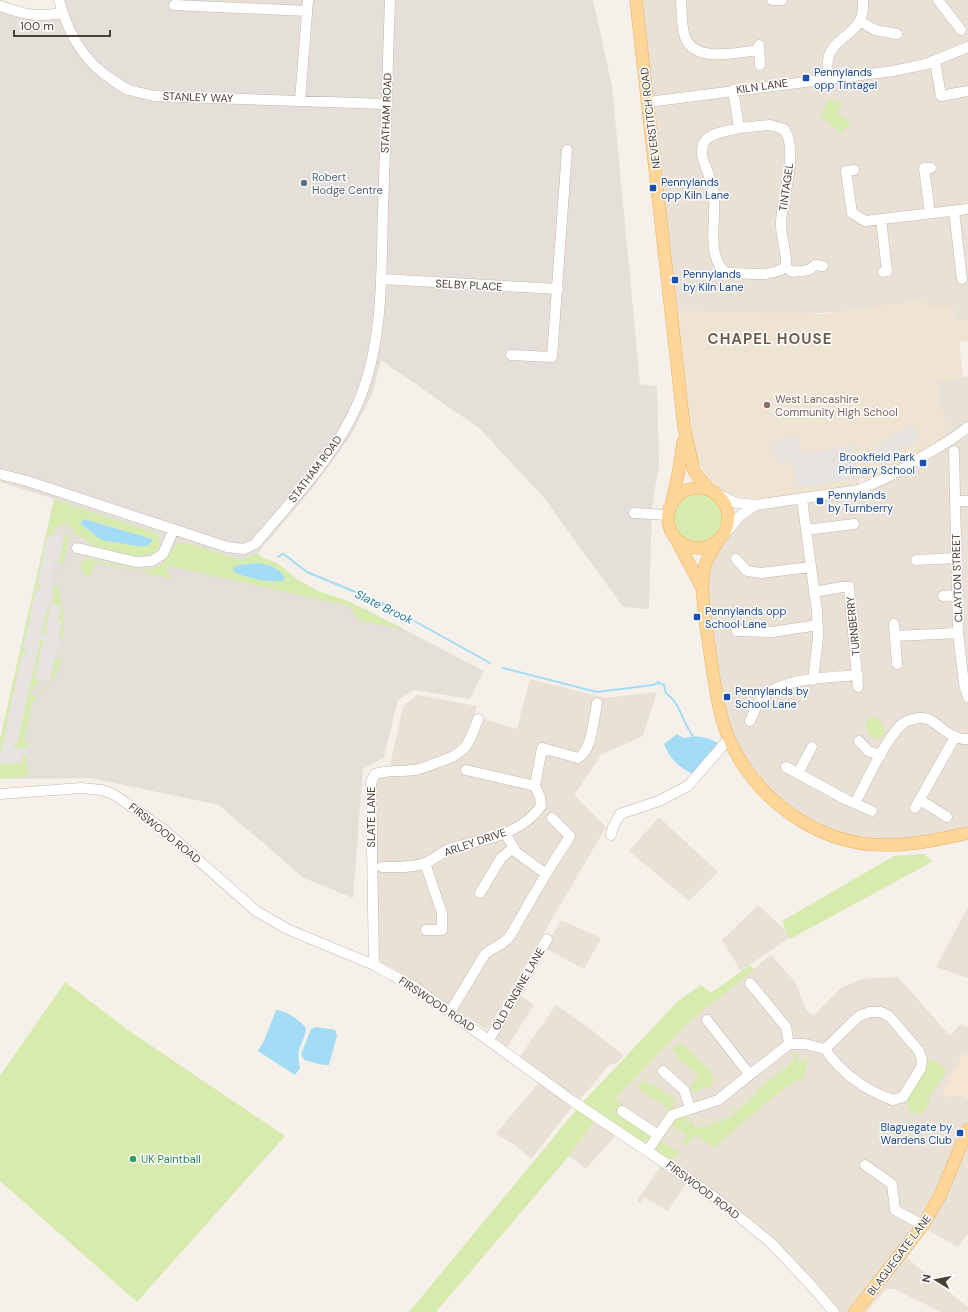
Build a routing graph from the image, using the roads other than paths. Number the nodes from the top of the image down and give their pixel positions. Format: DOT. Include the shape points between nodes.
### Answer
graph roads {
  1 [pos="59,0"];
  2 [pos="308,0"];
  3 [pos="390,0"];
  4 [pos="636,0"];
  5 [pos="681,0"];
  6 [pos="772,0"];
  7 [pos="782,0"];
  8 [pos="863,0"];
  9 [pos="938,0"];
  10 [pos="228,4"];
  11 [pos="174,5"];
  12 [pos="0,6"];
  13 [pos="307,12"];
  14 [pos="62,13"];
  15 [pos="860,21"];
  16 [pos="961,30"];
  17 [pos="897,34"];
  18 [pos="968,47"];
  19 [pos="935,61"];
  20 [pos="760,65"];
  21 [pos="828,78"];
  22 [pos="733,90"];
  23 [pos="968,91"];
  24 [pos="300,101"];
  25 [pos="648,102"];
  26 [pos="386,104"];
  27 [pos="739,128"];
  28 [pos="567,150"];
  29 [pos="931,168"];
  30 [pos="854,170"];
  31 [pos="968,209"];
  32 [pos="954,211"];
  33 [pos="930,214"];
  34 [pos="881,219"];
  35 [pos="823,266"];
  36 [pos="786,267"];
  37 [pos="883,272"];
  38 [pos="381,279"];
  39 [pos="962,279"];
  40 [pos="558,290"];
  41 [pos="511,355"];
  42 [pos="684,426"];
  43 [pos="968,427"];
  44 [pos="951,456"];
  45 [pos="0,474"];
  46 [pos="711,491"];
  47 [pos="802,499"];
  48 [pos="968,500"];
  49 [pos="955,501"];
  50 [pos="671,503"];
  51 [pos="756,505"];
  52 [pos="634,513"];
  53 [pos="668,515"];
  54 [pos="854,524"];
  55 [pos="174,530"];
  56 [pos="806,530"];
  57 [pos="675,539"];
  58 [pos="720,539"];
  59 [pos="77,548"];
  60 [pos="956,558"];
  61 [pos="736,559"];
  62 [pos="916,560"];
  63 [pos="811,567"];
  64 [pos="703,589"];
  65 [pos="814,592"];
  66 [pos="957,595"];
  67 [pos="943,596"];
  68 [pos="894,624"];
  69 [pos="818,625"];
  70 [pos="737,631"];
  71 [pos="958,633"];
  72 [pos="895,636"];
  73 [pos="964,657"];
  74 [pos="897,664"];
  75 [pos="858,675"];
  76 [pos="813,680"];
  77 [pos="858,687"];
  78 [pos="968,697"];
  79 [pos="598,703"];
  80 [pos="478,719"];
  81 [pos="750,721"];
  82 [pos="955,737"];
  83 [pos="968,739"];
  84 [pos="859,740"];
  85 [pos="725,743"];
  86 [pos="813,746"];
  87 [pos="881,756"];
  88 [pos="786,767"];
  89 [pos="466,770"];
  90 [pos="798,772"];
  91 [pos="534,786"];
  92 [pos="0,794"];
  93 [pos="855,803"];
  94 [pos="872,811"];
  95 [pos="947,817"];
  96 [pos="552,818"];
  97 [pos="505,833"];
  98 [pos="968,833"];
  99 [pos="611,836"];
  100 [pos="513,848"];
  101 [pos="425,863"];
  102 [pos="382,867"];
  103 [pos="546,874"];
  104 [pos="480,893"];
  105 [pos="426,930"];
  106 [pos="547,939"];
  107 [pos="374,965"];
  108 [pos="750,983"];
  109 [pos="450,1012"];
  110 [pos="707,1020"];
  111 [pos="489,1040"];
  112 [pos="789,1044"];
  113 [pos="825,1049"];
  114 [pos="663,1071"];
  115 [pos="750,1075"];
  116 [pos="690,1108"];
  117 [pos="622,1111"];
  118 [pos="968,1129"];
  119 [pos="658,1135"];
  120 [pos="648,1150"];
  121 [pos="865,1165"];
  122 [pos="923,1225"];
  123 [pos="834,1312"];
  124 [pos="855,1312"];
  1 -- 14 [label="street, STANLEY WAY"];
  2 -- 13 [label="street"];
  3 -- 26 [label="street, STATHAM ROAD"];
  4 -- 25 [label="main road, NEVERSTITCH ROAD"];
  5 -- 20 [label="street" via="685,38 692,48 709,54 759,47"];
  6 -- 7 [label="street"];
  8 -- 15 [label="street" via="864,8"];
  9 -- 16 [label="street"];
  10 -- 11 [label="street"];
  10 -- 13 [label="street"];
  12 -- 14 [label="street" via="28,15"];
  13 -- 24 [label="street"];
  14 -- 24 [label="street, STANLEY WAY" via="75,43 88,60 107,77 128,90 154,96"];
  15 -- 17 [label="street" via="875,30"];
  15 -- 21 [label="street" via="850,34 833,48 828,61"];
  18 -- 19 [label="street, KILN LANE"];
  19 -- 21 [label="street, KILN LANE" via="893,71"];
  19 -- 23 [label="street" via="941,96"];
  21 -- 22 [label="street, KILN LANE"];
  22 -- 25 [label="street, KILN LANE"];
  22 -- 27 [label="street"];
  24 -- 26 [label="street, STANLEY WAY"];
  25 -- 42 [label="main road, NEVERSTITCH ROAD"];
  26 -- 38 [label="street, STATHAM ROAD"];
  27 -- 36 [label="street, TINTAGEL" via="770,125 786,132 790,161 781,223"];
  27 -- 36 [label="street, TINTAGEL" via="712,135 702,148 714,196 713,233 719,268 726,274 745,272 770,275"];
  28 -- 40 [label="street"];
  29 -- 33 [label="street" via="924,168"];
  30 -- 34 [label="street" via="846,171 852,213 865,221"];
  31 -- 32 [label="street"];
  32 -- 33 [label="street"];
  32 -- 39 [label="street"];
  33 -- 34 [label="street"];
  34 -- 37 [label="street" via="887,271"];
  35 -- 36 [label="street" via="815,265 809,270 792,272"];
  38 -- 40 [label="street, SELBY PLACE"];
  38 -- 55 [label="street, STATHAM ROAD" via="374,350 368,375 351,418 322,463 250,548 227,547"];
  40 -- 41 [label="street" via="552,357"];
  42 -- 46 [label="main road, NEVERSTITCH ROAD" via="694,471"];
  42 -- 50 [label="main road, NEVERSTITCH ROAD" via="679,470"];
  43 -- 47 [label="street" via="952,439 866,488"];
  44 -- 49 [label="street, CLAYTON STREET"];
  45 -- 55 [label="street, STATHAM ROAD"];
  46 -- 50 [label="main road" via="700,488 684,491"];
  46 -- 51 [label="street" via="736,503"];
  46 -- 58 [label="main road" via="721,498 726,507 728,522"];
  47 -- 51 [label="street"];
  47 -- 56 [label="street"];
  48 -- 49 [label="street"];
  49 -- 60 [label="street, CLAYTON STREET"];
  50 -- 53 [label="main road"];
  51 -- 58 [label="street" via="741,516"];
  52 -- 53 [label="street"];
  53 -- 57 [label="main road" via="668,524"];
  54 -- 56 [label="street"];
  55 -- 59 [label="street" via="163,554 152,561 136,562"];
  56 -- 63 [label="street"];
  57 -- 58 [label="main road" via="682,544 700,549"];
  57 -- 64 [label="main road"];
  58 -- 64 [label="main road" via="706,564"];
  60 -- 62 [label="street"];
  60 -- 66 [label="street, CLAYTON STREET"];
  61 -- 63 [label="street" via="748,571 761,573"];
  63 -- 65 [label="street"];
  64 -- 98 [label="main road" via="715,688 724,724 746,769 773,800 813,827 854,842 904,845"];
  65 -- 69 [label="street"];
  65 -- 75 [label="street, TURNBERRY" via="849,587"];
  66 -- 67 [label="street"];
  66 -- 71 [label="street, CLAYTON STREET"];
  68 -- 72 [label="street"];
  69 -- 70 [label="street" via="772,632"];
  69 -- 76 [label="street"];
  71 -- 72 [label="street"];
  71 -- 73 [label="street, CLAYTON STREET"];
  72 -- 74 [label="street"];
  73 -- 78 [label="street, CLAYTON STREET"];
  75 -- 76 [label="street"];
  75 -- 77 [label="street, TURNBERRY"];
  76 -- 81 [label="street" via="777,686 760,700"];
  79 -- 91 [label="street" via="588,748 583,755 578,758 542,748"];
  80 -- 107 [label="street, SLATE LANE" via="471,739 463,751 454,758 414,770 375,774 371,782"];
  82 -- 83 [label="street"];
  82 -- 87 [label="street" via="927,718 909,720 900,725"];
  82 -- 95 [label="street" via="918,804"];
  84 -- 87 [label="street" via="868,751"];
  85 -- 99 [label="street" via="688,786 659,801 620,814"];
  86 -- 90 [label="street"];
  87 -- 93 [label="street"];
  88 -- 90 [label="street"];
  89 -- 91 [label="street"];
  90 -- 93 [label="street"];
  91 -- 97 [label="street, ARLEY DRIVE" via="540,796 541,806 526,820"];
  92 -- 107 [label="street, FIRSWOOD ROAD" via="81,788 102,790 115,795 163,829 256,910 287,929"];
  93 -- 94 [label="street"];
  96 -- 103 [label="street" via="570,836"];
  97 -- 100 [label="street"];
  97 -- 101 [label="street, ARLEY DRIVE" via="448,850"];
  100 -- 103 [label="street" via="526,861"];
  100 -- 104 [label="street" via="501,858"];
  101 -- 102 [label="street, ARLEY DRIVE" via="405,867"];
  101 -- 105 [label="street" via="442,913 442,930"];
  103 -- 109 [label="street" via="507,941 485,954"];
  106 -- 111 [label="street, OLD ENGINE LANE"];
  107 -- 109 [label="street, FIRSWOOD ROAD" via="416,988"];
  108 -- 112 [label="street" via="786,1027"];
  109 -- 111 [label="street, FIRSWOOD ROAD"];
  110 -- 115 [label="street"];
  111 -- 120 [label="street, FIRSWOOD ROAD" via="571,1100"];
  112 -- 113 [label="street" via="805,1044"];
  112 -- 115 [label="street"];
  113 -- 113 [label="street" via="859,1016 881,1012 889,1016 919,1051 921,1068 903,1097 893,1100 872,1092 854,1079 832,1060"];
  114 -- 116 [label="street" via="684,1090"];
  115 -- 116 [label="street" via="718,1100"];
  116 -- 119 [label="street" via="672,1115"];
  117 -- 119 [label="street"];
  118 -- 122 [label="main road, BLAGUEGATE LANE" via="940,1196"];
  119 -- 120 [label="street"];
  120 -- 123 [label="street, FIRSWOOD ROAD" via="770,1242"];
  121 -- 122 [label="street" via="892,1184 895,1210"];
  122 -- 124 [label="main road, BLAGUEGATE LANE"];
}
